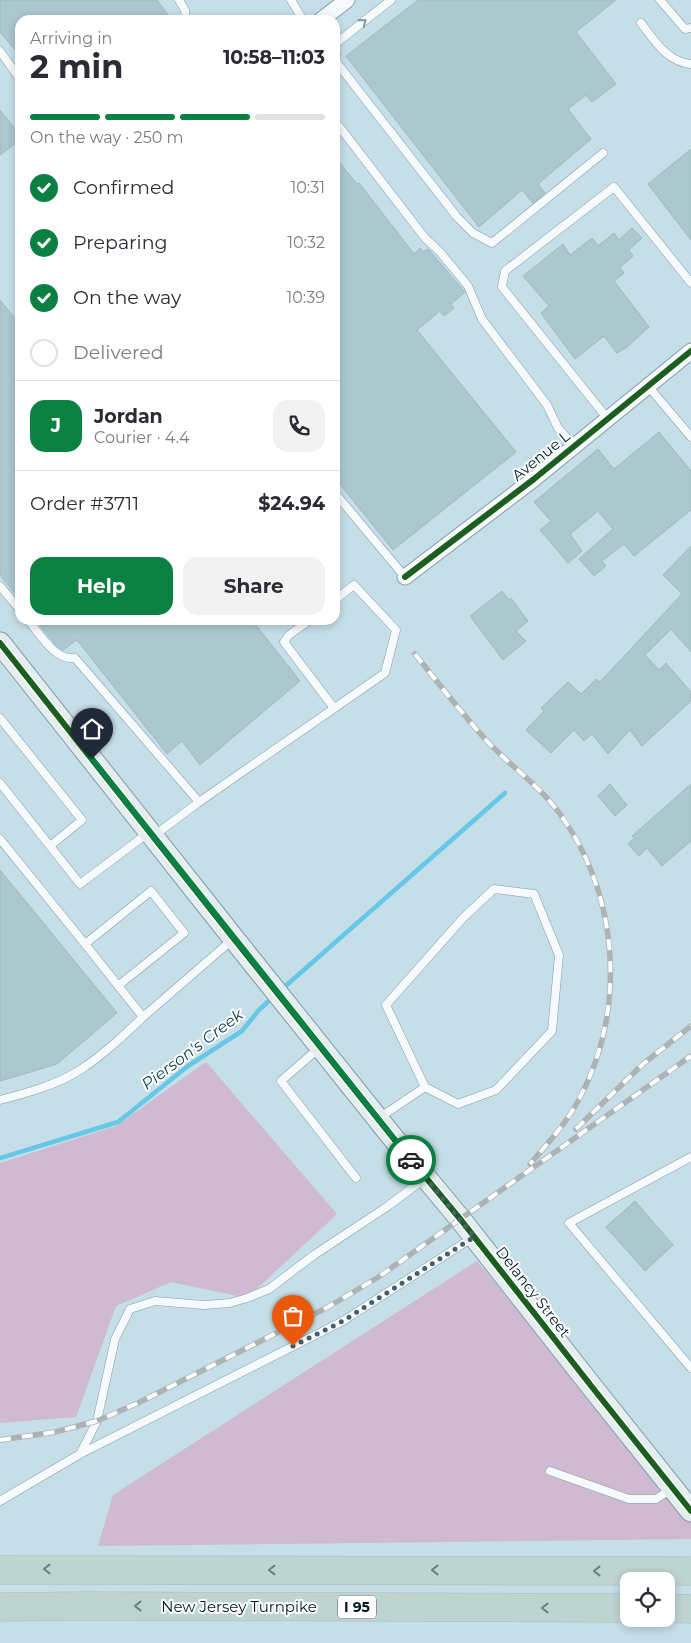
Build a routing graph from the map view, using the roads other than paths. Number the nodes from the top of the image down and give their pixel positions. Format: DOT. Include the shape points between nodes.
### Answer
graph roads {
  1 [pos="179,0"];
  2 [pos="290,0"];
  3 [pos="347,0"];
  4 [pos="391,0"];
  5 [pos="660,0"];
  6 [pos="186,15"];
  7 [pos="300,15"];
  8 [pos="328,15"];
  9 [pos="641,23"];
  10 [pos="691,28"];
  11 [pos="340,40"];
  12 [pos="0,51"];
  13 [pos="691,64"];
  14 [pos="340,67"];
  15 [pos="15,72"];
  16 [pos="340,128"];
  17 [pos="602,153"];
  18 [pos="691,283"];
  19 [pos="691,351"];
  20 [pos="648,386"];
  21 [pos="607,418"];
  22 [pos="691,437"];
  23 [pos="574,446"];
  24 [pos="340,499"];
  25 [pos="405,577"];
  26 [pos="0,586"];
  27 [pos="340,596"];
  28 [pos="15,604"];
  29 [pos="32,625"];
  30 [pos="303,625"];
  31 [pos="0,643"];
  32 [pos="334,708"];
  33 [pos="0,718"];
  34 [pos="0,783"];
  35 [pos="199,802"];
  36 [pos="151,834"];
  37 [pos="0,839"];
  38 [pos="50,846"];
  39 [pos="234,939"];
  40 [pos="85,944"];
  41 [pos="119,985"];
  42 [pos="143,1017"];
  43 [pos="320,1047"];
  44 [pos="425,1087"];
  45 [pos="0,1100"];
  46 [pos="378,1119"];
  47 [pos="691,1158"];
  48 [pos="356,1178"];
  49 [pos="426,1178"];
  50 [pos="474,1237"];
  51 [pos="691,1368"];
  52 [pos="80,1454"];
  53 [pos="550,1471"];
  54 [pos="684,1499"];
  55 [pos="0,1501"];
  56 [pos="0,1570"];
  57 [pos="686,1571"];
  58 [pos="0,1607"];
  59 [pos="620,1608"];
  60 [pos="675,1608"];
  61 [pos="691,1608"];
  1 -- 6 [label="lane"];
  2 -- 7 [label="lane"];
  3 -- 8 [label="street"];
  11 -- 4 [label="lane, one-way"];
  5 -- 10 [label="lane" via="685,29"];
  9 -- 13 [label="lane" via="665,54 676,61"];
  12 -- 15 [label="lane"];
  14 -- 17 [label="lane" via="458,217 473,233 492,243"];
  16 -- 23 [label="lane" via="425,238 468,286 482,319 548,405 558,428"];
  18 -- 21 [label="lane" via="614,187 505,271 502,287"];
  19 -- 20 [label="street, Avenue L"];
  20 -- 21 [label="street, Avenue L"];
  20 -- 22 [label="lane"];
  21 -- 23 [label="street, Avenue L"];
  23 -- 25 [label="street, Avenue L"];
  24 -- 25 [label="lane"];
  26 -- 28 [label="lane"];
  27 -- 32 [label="lane" via="354,585 396,630 385,673"];
  29 -- 35 [label="lane" via="57,654 68,660 75,658"];
  30 -- 32 [label="lane" via="284,642"];
  31 -- 36 [label="street, Delancy Street"];
  32 -- 35 [label="lane"];
  33 -- 38 [label="lane" via="82,820"];
  34 -- 38 [label="lane"];
  35 -- 36 [label="lane"];
  36 -- 38 [label="lane" via="80,884"];
  36 -- 39 [label="street, Delancy Street"];
  37 -- 40 [label="lane"];
  39 -- 42 [label="lane"];
  39 -- 43 [label="street, Delancy Street"];
  40 -- 41 [label="lane"];
  40 -- 41 [label="lane" via="151,891 184,933"];
  41 -- 42 [label="lane"];
  42 -- 45 [label="lane" via="118,1041 79,1070 50,1085"];
  43 -- 46 [label="street, Delancy Street"];
  43 -- 48 [label="lane" via="281,1081"];
  44 -- 44 [label="lane" via="458,1104 496,1090 552,1032 559,955 534,894 494,889 463,918 386,1005"];
  44 -- 46 [label="lane"];
  46 -- 49 [label="street, Delancy Street"];
  47 -- 51 [label="lane" via="569,1223"];
  49 -- 50 [label="street, Delancy Street"];
  49 -- 52 [label="lane" via="314,1254 269,1289 230,1303 204,1305 155,1301 130,1309 115,1339 97,1421"];
  50 -- 52 [label="lane" via="343,1321"];
  50 -- 54 [label="street, Delancy Street"];
  52 -- 55 [label="lane"];
  53 -- 54 [label="lane" via="629,1499"];
  57 -- 56 [label="highway, one-way"];
  59 -- 58 [label="highway, New Jersey Turnpike / I 95, one-way"];
  60 -- 61 [label="highway"];
}
